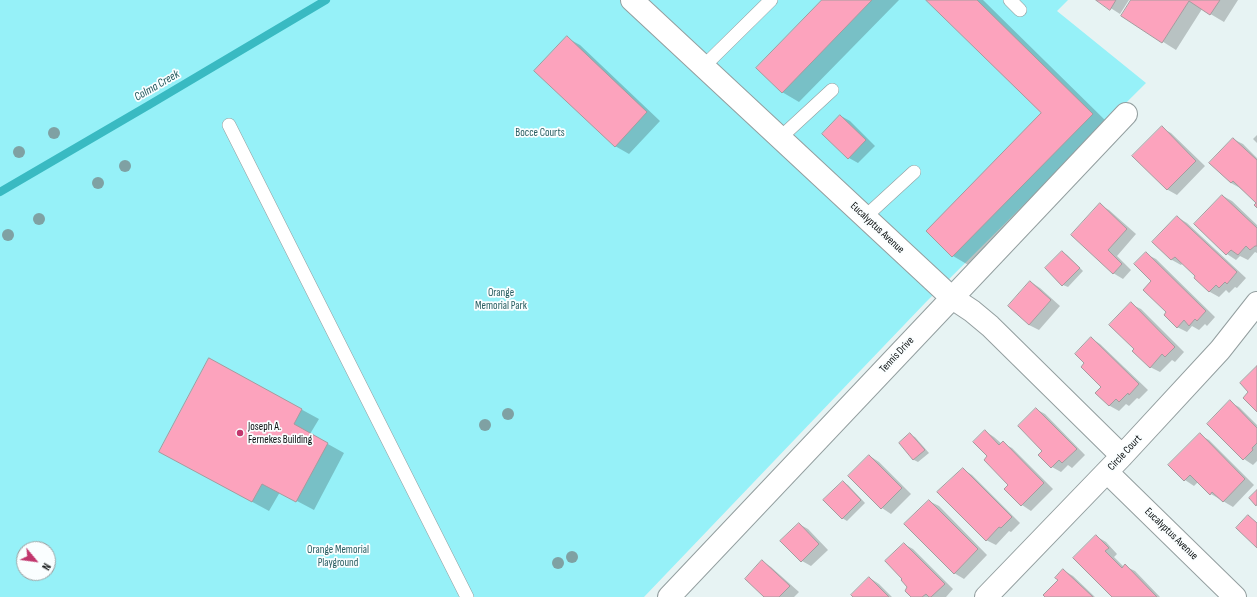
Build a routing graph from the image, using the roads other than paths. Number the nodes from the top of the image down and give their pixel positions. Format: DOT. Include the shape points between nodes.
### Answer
graph roads {
  1 [pos="632,0"];
  2 [pos="771,0"];
  3 [pos="1010,0"];
  4 [pos="1020,10"];
  5 [pos="703,67"];
  6 [pos="832,90"];
  7 [pos="1126,114"];
  8 [pos="229,125"];
  9 [pos="780,138"];
  10 [pos="914,172"];
  11 [pos="865,217"];
  12 [pos="951,297"];
  13 [pos="1257,303"];
  14 [pos="1122,456"];
  15 [pos="1107,472"];
  16 [pos="467,597"];
  17 [pos="669,597"];
  18 [pos="986,597"];
  19 [pos="1235,597"];
  1 -- 5 [label="street, Eucalyptus Avenue"];
  2 -- 5 [label="lane"];
  3 -- 4 [label="lane"];
  5 -- 9 [label="street, Eucalyptus Avenue"];
  6 -- 9 [label="lane"];
  7 -- 12 [label="street, Tennis Drive"];
  8 -- 16 [label="lane"];
  9 -- 11 [label="street, Eucalyptus Avenue"];
  10 -- 11 [label="lane"];
  11 -- 12 [label="street, Eucalyptus Avenue"];
  12 -- 14 [label="street, Eucalyptus Avenue" via="990,326"];
  12 -- 17 [label="street, Tennis Drive"];
  13 -- 14 [label="street, Circle Court" via="1220,350"];
  14 -- 15 [label="street, Circle Court"];
  15 -- 18 [label="street, Circle Court"];
  15 -- 19 [label="street, Eucalyptus Avenue"];
}
